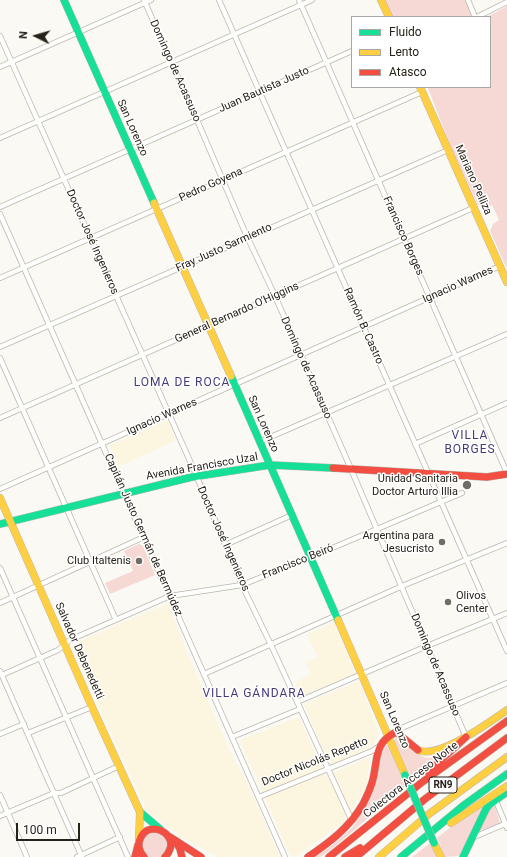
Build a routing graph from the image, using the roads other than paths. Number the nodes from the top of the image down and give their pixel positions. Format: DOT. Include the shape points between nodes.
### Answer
graph roads {
  1 [pos="64,0"];
  2 [pos="151,0"];
  3 [pos="219,0"];
  4 [pos="312,0"];
  5 [pos="381,0"];
  6 [pos="468,0"];
  7 [pos="144,1"];
  8 [pos="300,2"];
  9 [pos="507,2"];
  10 [pos="389,16"];
  11 [pos="476,16"];
  12 [pos="478,16"];
  13 [pos="78,32"];
  14 [pos="234,34"];
  15 [pos="0,36"];
  16 [pos="351,51"];
  17 [pos="12,62"];
  18 [pos="172,62"];
  19 [pos="327,62"];
  20 [pos="0,67"];
  21 [pos="421,89"];
  22 [pos="104,92"];
  23 [pos="260,92"];
  24 [pos="197,120"];
  25 [pos="38,121"];
  26 [pos="353,122"];
  27 [pos="0,138"];
  28 [pos="130,150"];
  29 [pos="448,150"];
  30 [pos="286,151"];
  31 [pos="64,178"];
  32 [pos="222,180"];
  33 [pos="378,180"];
  34 [pos="0,207"];
  35 [pos="473,208"];
  36 [pos="156,209"];
  37 [pos="312,209"];
  38 [pos="0,214"];
  39 [pos="247,237"];
  40 [pos="91,238"];
  41 [pos="404,239"];
  42 [pos="182,266"];
  43 [pos="500,266"];
  44 [pos="24,267"];
  45 [pos="338,268"];
  46 [pos="0,278"];
  47 [pos="507,282"];
  48 [pos="116,296"];
  49 [pos="275,296"];
  50 [pos="430,297"];
  51 [pos="50,325"];
  52 [pos="208,326"];
  53 [pos="363,327"];
  54 [pos="507,334"];
  55 [pos="0,347"];
  56 [pos="301,354"];
  57 [pos="142,355"];
  58 [pos="456,356"];
  59 [pos="0,358"];
  60 [pos="76,384"];
  61 [pos="234,385"];
  62 [pos="389,385"];
  63 [pos="507,403"];
  64 [pos="22,408"];
  65 [pos="326,413"];
  66 [pos="169,414"];
  67 [pos="481,414"];
  68 [pos="0,418"];
  69 [pos="260,442"];
  70 [pos="102,443"];
  71 [pos="415,444"];
  72 [pos="270,465"];
  73 [pos="48,466"];
  74 [pos="351,469"];
  75 [pos="428,473"];
  76 [pos="507,473"];
  77 [pos="196,476"];
  78 [pos="0,489"];
  79 [pos="124,493"];
  80 [pos="462,493"];
  81 [pos="0,498"];
  82 [pos="440,502"];
  83 [pos="66,507"];
  84 [pos="292,515"];
  85 [pos="10,521"];
  86 [pos="0,524"];
  87 [pos="377,529"];
  88 [pos="144,537"];
  89 [pos="507,542"];
  90 [pos="225,545"];
  91 [pos="311,557"];
  92 [pos="467,558"];
  93 [pos="90,562"];
  94 [pos="0,568"];
  95 [pos="38,585"];
  96 [pos="242,585"];
  97 [pos="402,587"];
  98 [pos="170,596"];
  99 [pos="13,597"];
  100 [pos="0,603"];
  101 [pos="507,613"];
  102 [pos="336,616"];
  103 [pos="493,619"];
  104 [pos="116,620"];
  105 [pos="64,644"];
  106 [pos="271,644"];
  107 [pos="427,646"];
  108 [pos="507,652"];
  109 [pos="41,657"];
  110 [pos="1,673"];
  111 [pos="204,674"];
  112 [pos="362,675"];
  113 [pos="507,682"];
  114 [pos="297,702"];
  115 [pos="453,706"];
  116 [pos="92,707"];
  117 [pos="300,709"];
  118 [pos="507,710"];
  119 [pos="67,718"];
  120 [pos="507,721"];
  121 [pos="24,724"];
  122 [pos="28,733"];
  123 [pos="507,733"];
  124 [pos="0,734"];
  125 [pos="392,734"];
  126 [pos="466,736"];
  127 [pos="232,737"];
  128 [pos="507,738"];
  129 [pos="378,747"];
  130 [pos="482,757"];
  131 [pos="506,758"];
  132 [pos="119,766"];
  133 [pos="328,769"];
  134 [pos="507,774"];
  135 [pos="94,778"];
  136 [pos="507,786"];
  137 [pos="507,792"];
  138 [pos="54,793"];
  139 [pos="0,795"];
  140 [pos="259,797"];
  141 [pos="496,801"];
  142 [pos="8,812"];
  143 [pos="140,812"];
  144 [pos="0,816"];
  145 [pos="382,816"];
  146 [pos="352,821"];
  147 [pos="506,825"];
  148 [pos="161,829"];
  149 [pos="381,834"];
  150 [pos="120,837"];
  151 [pos="472,838"];
  152 [pos="172,839"];
  153 [pos="139,841"];
  154 [pos="80,856"];
  155 [pos="27,857"];
  156 [pos="128,857"];
  157 [pos="135,857"];
  158 [pos="144,857"];
  159 [pos="165,857"];
  160 [pos="182,857"];
  161 [pos="199,857"];
  162 [pos="285,857"];
  163 [pos="308,857"];
  164 [pos="329,857"];
  165 [pos="345,857"];
  166 [pos="356,857"];
  167 [pos="379,857"];
  168 [pos="400,857"];
  169 [pos="407,857"];
  170 [pos="441,857"];
  171 [pos="463,857"];
  1 -- 13 [label="main road, San Lorenzo"];
  2 -- 7 [label="street"];
  3 -- 14 [label="street, Ramón B. Castro"];
  4 -- 8 [label="street"];
  5 -- 10 [label="main road"];
  6 -- 11 [label="street"];
  7 -- 13 [label="street"];
  7 -- 18 [label="street, Domingo de Acassuso"];
  8 -- 14 [label="street"];
  8 -- 19 [label="street, Francisco Borges"];
  9 -- 12 [label="street"];
  13 -- 17 [label="street"];
  13 -- 22 [label="main road, San Lorenzo"];
  14 -- 18 [label="street"];
  14 -- 23 [label="street, Ramón B. Castro"];
  15 -- 17 [label="street, Doctor José Ingenieros"];
  16 -- 19 [label="street, Juan Bautista Justo"];
  17 -- 20 [label="street"];
  17 -- 25 [label="street, Doctor José Ingenieros"];
  18 -- 22 [label="street"];
  18 -- 24 [label="street, Domingo de Acassuso"];
  19 -- 23 [label="street, Juan Bautista Justo"];
  19 -- 26 [label="street, Francisco Borges"];
  21 -- 26 [label="street, Pedro Goyena"];
  21 -- 29 [label="main road, Mariano Pelliza"];
  22 -- 25 [label="street"];
  22 -- 28 [label="main road, San Lorenzo"];
  23 -- 24 [label="street, Juan Bautista Justo"];
  23 -- 30 [label="street, Ramón B. Castro"];
  24 -- 28 [label="street, Juan Bautista Justo"];
  24 -- 32 [label="street, Domingo de Acassuso"];
  25 -- 27 [label="street"];
  25 -- 31 [label="street, Doctor José Ingenieros"];
  26 -- 30 [label="street, Pedro Goyena"];
  26 -- 33 [label="street, Francisco Borges"];
  28 -- 31 [label="street, Juan Bautista Justo"];
  28 -- 36 [label="main road, San Lorenzo"];
  29 -- 33 [label="street, Fray Justo Sarmiento"];
  29 -- 35 [label="main road, Mariano Pelliza"];
  30 -- 32 [label="street, Pedro Goyena"];
  30 -- 37 [label="street, Ramón B. Castro"];
  31 -- 34 [label="street, Juan Bautista Justo"];
  31 -- 40 [label="street, Doctor José Ingenieros"];
  32 -- 36 [label="street, Pedro Goyena"];
  32 -- 39 [label="street, Domingo de Acassuso"];
  33 -- 37 [label="street, Fray Justo Sarmiento"];
  33 -- 41 [label="street, Francisco Borges"];
  35 -- 41 [label="street, General Bernardo O'Higgins"];
  35 -- 43 [label="main road, Mariano Pelliza"];
  36 -- 40 [label="street, Pedro Goyena"];
  36 -- 42 [label="main road, San Lorenzo"];
  37 -- 39 [label="street, Fray Justo Sarmiento"];
  37 -- 45 [label="street, Ramón B. Castro"];
  38 -- 44 [label="street, Capitán Justo Germán de Bermúdez"];
  39 -- 42 [label="street, Fray Justo Sarmiento"];
  39 -- 49 [label="street, Domingo de Acassuso"];
  40 -- 44 [label="street, Pedro Goyena"];
  40 -- 48 [label="street, Doctor José Ingenieros"];
  41 -- 45 [label="street, General Bernardo O'Higgins"];
  41 -- 50 [label="street, Francisco Borges"];
  42 -- 48 [label="street, Fray Justo Sarmiento"];
  42 -- 52 [label="main road, San Lorenzo"];
  43 -- 47 [label="main road, Mariano Pelliza"];
  43 -- 50 [label="street, Ignacio Warnes"];
  44 -- 46 [label="street, Pedro Goyena"];
  44 -- 51 [label="street, Capitán Justo Germán de Bermúdez"];
  45 -- 49 [label="street, General Bernardo O'Higgins"];
  45 -- 53 [label="street, Ramón B. Castro"];
  48 -- 51 [label="street, Fray Justo Sarmiento"];
  48 -- 57 [label="street, Doctor José Ingenieros"];
  49 -- 52 [label="street, General Bernardo O'Higgins"];
  49 -- 56 [label="street, Domingo de Acassuso"];
  50 -- 53 [label="street, Ignacio Warnes"];
  50 -- 58 [label="street, Francisco Borges"];
  51 -- 55 [label="street, Fray Justo Sarmiento"];
  51 -- 60 [label="street, Capitán Justo Germán de Bermúdez"];
  52 -- 57 [label="street, General Bernardo O'Higgins"];
  52 -- 61 [label="main road, San Lorenzo"];
  53 -- 56 [label="street, Ignacio Warnes"];
  53 -- 62 [label="street, Ramón B. Castro"];
  54 -- 58 [label="street"];
  56 -- 61 [label="street, Ignacio Warnes"];
  56 -- 65 [label="street, Domingo de Acassuso"];
  57 -- 60 [label="street, General Bernardo O'Higgins"];
  57 -- 66 [label="street, Doctor José Ingenieros"];
  58 -- 62 [label="street"];
  58 -- 67 [label="street, Francisco Borges"];
  59 -- 64 [label="street"];
  60 -- 64 [label="street, General Bernardo O'Higgins"];
  60 -- 70 [label="street, Capitán Justo Germán de Bermúdez"];
  61 -- 66 [label="street, Ignacio Warnes"];
  61 -- 69 [label="main road, San Lorenzo"];
  62 -- 65 [label="street"];
  62 -- 71 [label="street, Ramón B. Castro"];
  63 -- 67 [label="street"];
  64 -- 68 [label="street, General Bernardo O'Higgins"];
  64 -- 73 [label="street"];
  65 -- 69 [label="street"];
  65 -- 74 [label="street, Domingo de Acassuso"];
  66 -- 70 [label="street, Ignacio Warnes"];
  66 -- 77 [label="street, Doctor José Ingenieros"];
  67 -- 71 [label="street"];
  67 -- 76 [label="street, Francisco Borges"];
  69 -- 72 [label="main road, San Lorenzo"];
  70 -- 73 [label="street, Ignacio Warnes"];
  70 -- 79 [label="street, Capitán Justo Germán de Bermúdez"];
  71 -- 75 [label="street, Ramón B. Castro"];
  72 -- 74 [label="main road, Avenida Francisco Uzal"];
  72 -- 77 [label="main road, Avenida Francisco Uzal"];
  72 -- 84 [label="main road, San Lorenzo"];
  73 -- 78 [label="street, Ignacio Warnes"];
  73 -- 83 [label="street"];
  74 -- 75 [label="main road, Avenida Francisco Uzal"];
  74 -- 87 [label="street, Domingo de Acassuso"];
  75 -- 76 [label="main road, Avenida Francisco Uzal" via="491,477"];
  75 -- 82 [label="street, Ramón B. Castro"];
  77 -- 79 [label="main road, Avenida Francisco Uzal"];
  77 -- 90 [label="street, Doctor José Ingenieros"];
  79 -- 83 [label="main road, Avenida Francisco Uzal"];
  79 -- 88 [label="street, Capitán Justo Germán de Bermúdez"];
  80 -- 82 [label="street, Francisco Beiró"];
  81 -- 85 [label="main road, Salvador Debenedetti"];
  82 -- 87 [label="street, Francisco Beiró"];
  82 -- 92 [label="street, Ramón B. Castro"];
  83 -- 85 [label="main road, Avenida Francisco Uzal"];
  83 -- 93 [label="street"];
  84 -- 90 [label="street"];
  84 -- 91 [label="main road, San Lorenzo"];
  85 -- 86 [label="main road, Avenida Francisco Uzal"];
  85 -- 95 [label="main road, Salvador Debenedetti"];
  87 -- 91 [label="street, Francisco Beiró"];
  87 -- 97 [label="street, Domingo de Acassuso"];
  88 -- 93 [label="street"];
  88 -- 98 [label="street, Capitán Justo Germán de Bermúdez"];
  89 -- 92 [label="street"];
  90 -- 96 [label="street, Doctor José Ingenieros"];
  91 -- 96 [label="street, Francisco Beiró"];
  91 -- 102 [label="main road, San Lorenzo"];
  92 -- 97 [label="street"];
  92 -- 103 [label="street, Ramón B. Castro"];
  93 -- 95 [label="street"];
  93 -- 104 [label="street"];
  94 -- 99 [label="street"];
  95 -- 99 [label="street"];
  95 -- 105 [label="main road, Salvador Debenedetti"];
  96 -- 98 [label="street, Francisco Beiró"];
  96 -- 106 [label="street, Doctor José Ingenieros"];
  97 -- 102 [label="street"];
  97 -- 107 [label="street, Domingo de Acassuso"];
  98 -- 104 [label="street, Francisco Beiró"];
  98 -- 111 [label="street, Capitán Justo Germán de Bermúdez"];
  99 -- 100 [label="street"];
  99 -- 109 [label="street"];
  101 -- 103 [label="street"];
  102 -- 106 [label="street"];
  102 -- 112 [label="main road, San Lorenzo"];
  103 -- 107 [label="street"];
  103 -- 108 [label="street, Ramón B. Castro"];
  104 -- 105 [label="street, Francisco Beiró"];
  105 -- 109 [label="street, Francisco Beiró" via="58,650"];
  105 -- 116 [label="main road, Salvador Debenedetti"];
  106 -- 111 [label="street"];
  106 -- 114 [label="street, Doctor José Ingenieros"];
  107 -- 112 [label="street"];
  107 -- 115 [label="street, Domingo de Acassuso"];
  109 -- 110 [label="street, Francisco Beiró"];
  109 -- 119 [label="street"];
  110 -- 121 [label="street"];
  111 -- 127 [label="street, Capitán Justo Germán de Bermúdez"];
  112 -- 114 [label="street"];
  112 -- 125 [label="main road, San Lorenzo"];
  113 -- 115 [label="street, Doctor Nicolás Repetto"];
  114 -- 117 [label="street, Doctor José Ingenieros"];
  115 -- 125 [label="street, Doctor Nicolás Repetto"];
  115 -- 126 [label="street, Domingo de Acassuso"];
  116 -- 119 [label="street"];
  116 -- 132 [label="main road, Salvador Debenedetti"];
  117 -- 127 [label="street"];
  117 -- 133 [label="street, Doctor José Ingenieros"];
  118 -- 126 [label="main road"];
  119 -- 122 [label="street"];
  119 -- 135 [label="street"];
  120 -- 145 [label="main road, Colectora Acceso Norte" via="460,754"];
  121 -- 122 [label="street"];
  121 -- 124 [label="street"];
  122 -- 138 [label="street"];
  123 -- 130 [label="main road"];
  125 -- 126 [label="main road" via="403,736 422,752 436,750"];
  125 -- 129 [label="main road, Doctor Nicolás Repetto"];
  125 -- 170 [label="main road, San Lorenzo, bridge" via="405,775"];
  126 -- 145 [label="main road" via="393,802"];
  127 -- 140 [label="street, Capitán Justo Germán de Bermúdez"];
  128 -- 130 [label="main road, RN9"];
  129 -- 133 [label="street, Doctor Nicolás Repetto"];
  129 -- 146 [label="main road" via="371,786"];
  130 -- 149 [label="main road, RN9"];
  131 -- 167 [label="main road, RN9" via="429,814"];
  132 -- 135 [label="street"];
  132 -- 143 [label="main road, Salvador Debenedetti"];
  133 -- 140 [label="street, Doctor Nicolás Repetto"];
  133 -- 146 [label="street, Doctor José Ingenieros"];
  134 -- 168 [label="main road"];
  135 -- 138 [label="street" via="60,793"];
  135 -- 150 [label="street"];
  136 -- 169 [label="main road" via="458,818"];
  137 -- 141 [label="main road"];
  138 -- 142 [label="street"];
  138 -- 154 [label="street"];
  139 -- 142 [label="street"];
  140 -- 162 [label="street, Capitán Justo Germán de Bermúdez"];
  141 -- 147 [label="street"];
  141 -- 151 [label="main road" via="486,809"];
  142 -- 144 [label="street"];
  142 -- 155 [label="street"];
  143 -- 148 [label="main road, Salvador Debenedetti"];
  143 -- 153 [label="main road, Salvador Debenedetti"];
  145 -- 164 [label="main road, Colectora Acceso Norte"];
  146 -- 163 [label="main road" via="338,836"];
  147 -- 151 [label="street"];
  148 -- 152 [label="main road, Salvador Debenedetti"];
  148 -- 153 [label="main road" via="150,828 142,834"];
  149 -- 165 [label="main road"];
  149 -- 166 [label="main road, RN9"];
  150 -- 154 [label="street"];
  150 -- 156 [label="street"];
  151 -- 171 [label="main road"];
  152 -- 159 [label="main road" via="171,848"];
  152 -- 160 [label="main road" via="180,849"];
  152 -- 161 [label="main road, Salvador Debenedetti"];
  153 -- 157 [label="main road, Salvador Debenedetti"];
  153 -- 158 [label="main road"];
}
